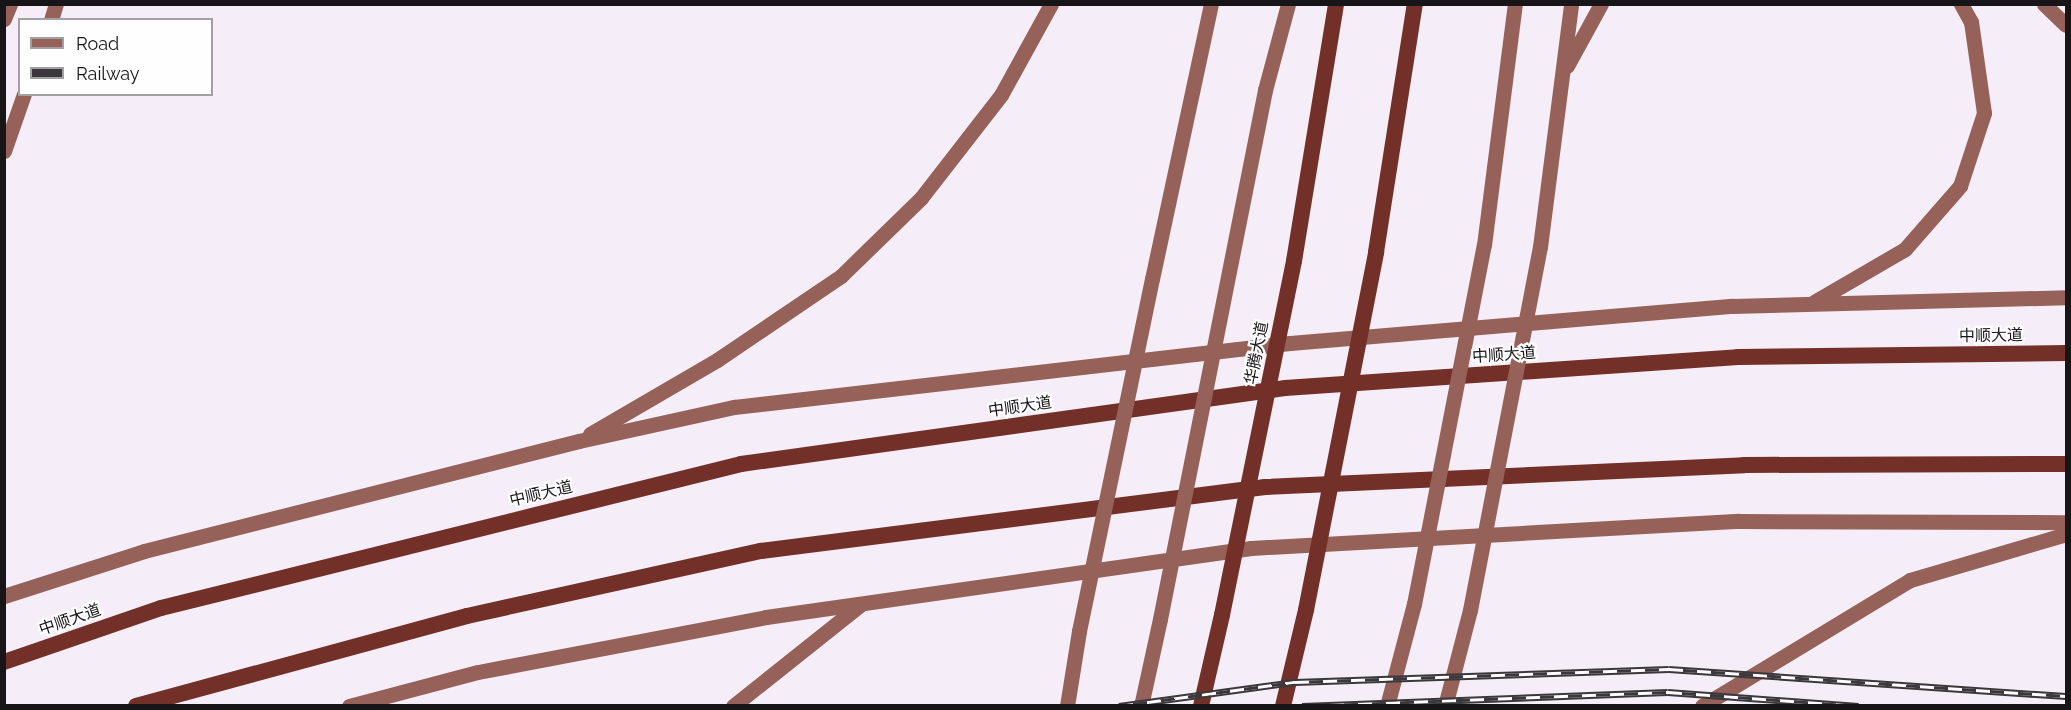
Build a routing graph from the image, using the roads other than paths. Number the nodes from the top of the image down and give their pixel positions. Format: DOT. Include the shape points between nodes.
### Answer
graph roads {
  1 [pos="10,4"];
  2 [pos="1051,4"];
  3 [pos="1212,4"];
  4 [pos="1288,4"];
  5 [pos="1336,4"];
  6 [pos="1415,4"];
  7 [pos="1515,4"];
  8 [pos="1572,4"];
  9 [pos="1601,4"];
  10 [pos="1961,4"];
  11 [pos="2044,4"];
  12 [pos="4,19"];
  13 [pos="2067,25"];
  14 [pos="1562,74"];
  15 [pos="23,96"];
  16 [pos="4,151"];
  17 [pos="2067,297"];
  18 [pos="1811,303"];
  19 [pos="2067,353"];
  20 [pos="579,441"];
  21 [pos="2067,464"];
  22 [pos="2067,522"];
  23 [pos="2067,534"];
  24 [pos="4,597"];
  25 [pos="862,603"];
  26 [pos="4,662"];
  27 [pos="136,705"];
  28 [pos="349,705"];
  29 [pos="733,705"];
  30 [pos="1065,705"];
  31 [pos="1141,705"];
  32 [pos="1201,705"];
  33 [pos="1283,705"];
  34 [pos="1387,705"];
  35 [pos="1445,705"];
  36 [pos="1702,705"];
  1 -- 12 [label="main road"];
  2 -- 20 [label="main road" via="1001,95 929,189 841,276 717,360"];
  3 -- 30 [label="main road, bridge"];
  4 -- 31 [label="main road, bridge" via="1265,90"];
  5 -- 32 [label="highway, 华腾大道, bridge" via="1294,261"];
  6 -- 33 [label="highway, bridge" via="1376,252 1306,610"];
  7 -- 34 [label="main road, bridge" via="1484,245 1414,604"];
  8 -- 14 [label="main road"];
  9 -- 14 [label="main road"];
  10 -- 18 [label="main road" via="1971,22 1984,113 1960,186 1905,249"];
  11 -- 13 [label="main road"];
  14 -- 35 [label="main road, bridge" via="1540,247 1470,610"];
  15 -- 16 [label="main road"];
  17 -- 18 [label="main road"];
  18 -- 20 [label="main road" via="1732,306 1290,343 735,407"];
  19 -- 26 [label="highway, 中顺大道" via="1738,357 1285,388 753,463 440,536 161,608"];
  20 -- 24 [label="main road" via="144,551"];
  21 -- 27 [label="highway" via="1744,465 1264,487 761,551 467,615"];
  22 -- 25 [label="main road" via="1739,521 1251,548"];
  23 -- 36 [label="main road" via="1910,580"];
  25 -- 28 [label="main road" via="766,617 478,672"];
  25 -- 29 [label="main road"];
}
